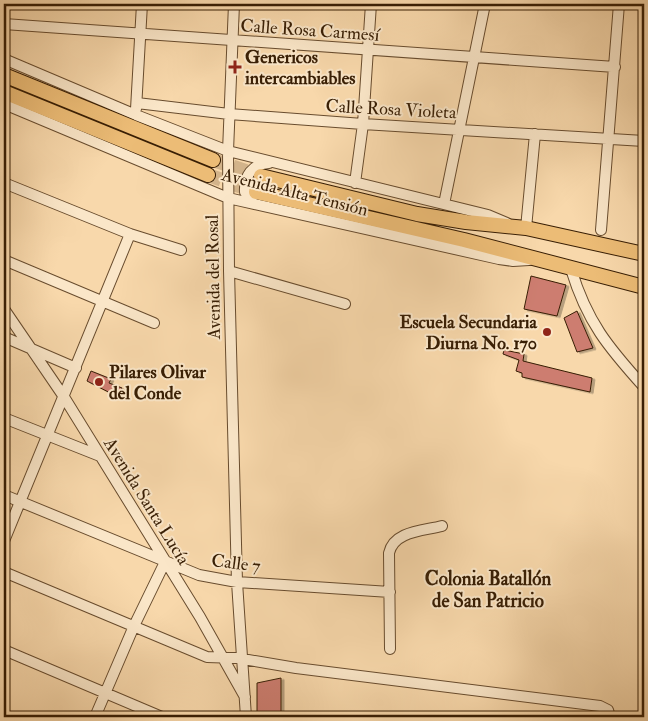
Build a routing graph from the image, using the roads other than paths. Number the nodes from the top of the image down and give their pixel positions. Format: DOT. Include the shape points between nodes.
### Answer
graph roads {
  1 [pos="142,4"];
  2 [pos="234,4"];
  3 [pos="370,4"];
  4 [pos="485,4"];
  5 [pos="619,4"];
  6 [pos="4,24"];
  7 [pos="140,35"];
  8 [pos="232,42"];
  9 [pos="368,50"];
  10 [pos="474,56"];
  11 [pos="4,58"];
  12 [pos="615,67"];
  13 [pos="4,75"];
  14 [pos="4,92"];
  15 [pos="137,103"];
  16 [pos="4,104"];
  17 [pos="229,114"];
  18 [pos="136,116"];
  19 [pos="363,124"];
  20 [pos="460,129"];
  21 [pos="535,134"];
  22 [pos="609,140"];
  23 [pos="644,141"];
  24 [pos="228,150"];
  25 [pos="213,160"];
  26 [pos="273,163"];
  27 [pos="208,175"];
  28 [pos="261,176"];
  29 [pos="4,183"];
  30 [pos="355,183"];
  31 [pos="228,198"];
  32 [pos="255,198"];
  33 [pos="444,204"];
  34 [pos="519,227"];
  35 [pos="601,230"];
  36 [pos="130,234"];
  37 [pos="181,250"];
  38 [pos="644,254"];
  39 [pos="4,260"];
  40 [pos="571,269"];
  41 [pos="229,272"];
  42 [pos="644,287"];
  43 [pos="103,303"];
  44 [pos="345,304"];
  45 [pos="4,309"];
  46 [pos="154,323"];
  47 [pos="4,337"];
  48 [pos="29,347"];
  49 [pos="76,368"];
  50 [pos="644,387"];
  51 [pos="64,397"];
  52 [pos="4,418"];
  53 [pos="47,436"];
  54 [pos="100,456"];
  55 [pos="4,495"];
  56 [pos="20,502"];
  57 [pos="442,526"];
  58 [pos="4,541"];
  59 [pos="165,562"];
  60 [pos="4,572"];
  61 [pos="237,582"];
  62 [pos="390,592"];
  63 [pos="134,626"];
  64 [pos="390,649"];
  65 [pos="4,650"];
  66 [pos="222,657"];
  67 [pos="244,661"];
  68 [pos="106,693"];
  69 [pos="246,699"];
  70 [pos="609,714"];
  71 [pos="95,717"];
  72 [pos="162,717"];
  73 [pos="246,717"];
  1 -- 7 [label="street"];
  2 -- 8 [label="street, Avenida del Rosal"];
  3 -- 9 [label="street"];
  4 -- 10 [label="street"];
  5 -- 12 [label="street"];
  6 -- 7 [label="street, Calle Rosa Carmesí"];
  7 -- 8 [label="street, Calle Rosa Carmesí"];
  7 -- 15 [label="street"];
  8 -- 9 [label="street, Calle Rosa Carmesí"];
  8 -- 17 [label="street, Avenida del Rosal"];
  9 -- 10 [label="street, Calle Rosa Carmesí"];
  9 -- 19 [label="street"];
  10 -- 12 [label="street, Calle Rosa Carmesí"];
  10 -- 20 [label="street"];
  11 -- 18 [label="street, Avenida Alta Tensión"];
  12 -- 22 [label="street"];
  13 -- 25 [label="main road, Avenida Alta Tensión"];
  14 -- 27 [label="main road, Avenida Alta Tensión"];
  15 -- 17 [label="street, Calle Rosa Violeta"];
  15 -- 18 [label="street"];
  16 -- 31 [label="street, Avenida Alta Tensión"];
  17 -- 19 [label="street, Calle Rosa Violeta"];
  17 -- 24 [label="street, Avenida del Rosal"];
  18 -- 24 [label="street, Avenida Alta Tensión"];
  19 -- 20 [label="street, Calle Rosa Violeta"];
  19 -- 30 [label="street"];
  20 -- 21 [label="street, Calle Rosa Violeta"];
  20 -- 33 [label="street"];
  21 -- 22 [label="street, Calle Rosa Violeta"];
  21 -- 34 [label="street"];
  22 -- 23 [label="street, Calle Rosa Violeta"];
  22 -- 35 [label="street"];
  24 -- 26 [label="street, Avenida Alta Tensión"];
  24 -- 31 [label="street, Avenida del Rosal"];
  26 -- 30 [label="street, Avenida Alta Tensión"];
  26 -- 32 [label="street" via="257,165 246,176 246,192"];
  28 -- 34 [label="main road, Avenida Alta Tensión" via="417,214"];
  29 -- 36 [label="street"];
  30 -- 33 [label="street, Avenida Alta Tensión"];
  31 -- 32 [label="street, Avenida Alta Tensión"];
  31 -- 41 [label="street, Avenida del Rosal"];
  32 -- 40 [label="main road, Avenida Alta Tensión" via="464,240"];
  33 -- 34 [label="street, Avenida Alta Tensión"];
  34 -- 38 [label="main road, Avenida Alta Tensión"];
  36 -- 37 [label="street"];
  36 -- 43 [label="street"];
  39 -- 43 [label="street"];
  40 -- 42 [label="main road, Avenida Alta Tensión"];
  40 -- 50 [label="street" via="594,328"];
  41 -- 44 [label="street"];
  41 -- 61 [label="street, Avenida del Rosal"];
  43 -- 46 [label="street"];
  43 -- 49 [label="street"];
  45 -- 48 [label="street, Avenida Santa Lucía"];
  47 -- 48 [label="street"];
  48 -- 49 [label="street"];
  48 -- 51 [label="street, Avenida Santa Lucía"];
  49 -- 51 [label="street"];
  51 -- 53 [label="street"];
  51 -- 54 [label="street, Avenida Santa Lucía"];
  52 -- 53 [label="street"];
  53 -- 54 [label="street"];
  53 -- 56 [label="street"];
  54 -- 59 [label="street, Avenida Santa Lucía"];
  55 -- 56 [label="street, Calle 7"];
  56 -- 58 [label="street"];
  56 -- 59 [label="street, Calle 7"];
  57 -- 62 [label="street" via="395,539 389,553"];
  59 -- 61 [label="street, Calle 7" via="199,575"];
  59 -- 63 [label="street"];
  59 -- 66 [label="street, Avenida Santa Lucía"];
  60 -- 63 [label="street"];
  61 -- 62 [label="street, Calle 7"];
  61 -- 67 [label="street, Avenida del Rosal"];
  62 -- 64 [label="street"];
  63 -- 66 [label="street" via="201,656"];
  63 -- 68 [label="street"];
  65 -- 68 [label="street"];
  66 -- 67 [label="street"];
  66 -- 69 [label="street, Avenida Santa Lucía"];
  67 -- 69 [label="street, Avenida del Rosal"];
  67 -- 70 [label="street" via="600,706"];
  68 -- 71 [label="street"];
  68 -- 72 [label="street"];
  69 -- 73 [label="street, Avenida Santa Lucía"];
}
